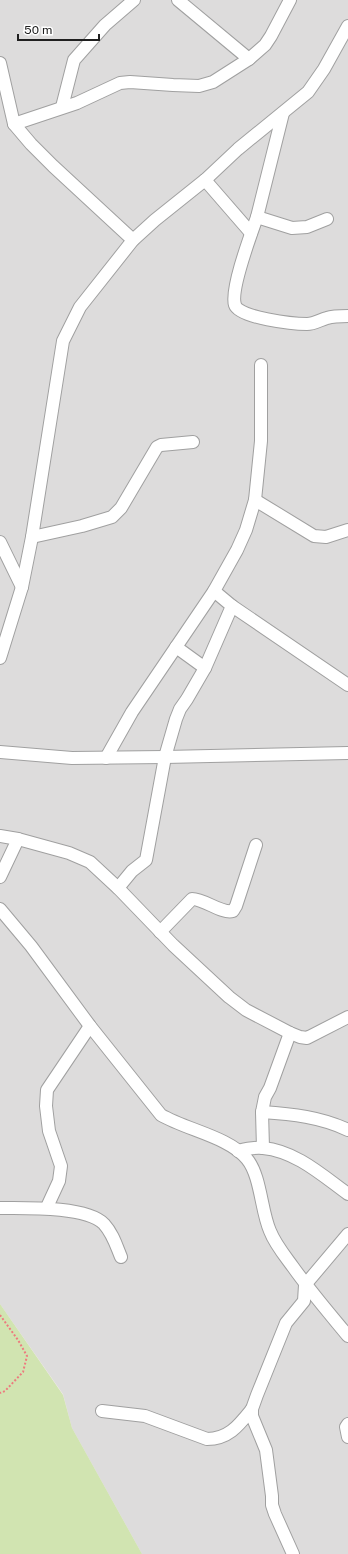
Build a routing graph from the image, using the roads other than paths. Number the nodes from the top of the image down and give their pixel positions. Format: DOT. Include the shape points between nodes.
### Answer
graph roads {
  1 [pos="134,0"];
  2 [pos="178,0"];
  3 [pos="290,0"];
  4 [pos="348,26"];
  5 [pos="248,59"];
  6 [pos="0,62"];
  7 [pos="62,108"];
  8 [pos="283,114"];
  9 [pos="14,124"];
  10 [pos="206,180"];
  11 [pos="257,217"];
  12 [pos="327,219"];
  13 [pos="251,233"];
  14 [pos="133,240"];
  15 [pos="348,316"];
  16 [pos="261,365"];
  17 [pos="193,442"];
  18 [pos="255,500"];
  19 [pos="347,531"];
  20 [pos="32,537"];
  21 [pos="0,542"];
  22 [pos="22,587"];
  23 [pos="214,591"];
  24 [pos="232,606"];
  25 [pos="176,647"];
  26 [pos="0,658"];
  27 [pos="205,668"];
  28 [pos="348,685"];
  29 [pos="0,752"];
  30 [pos="348,752"];
  31 [pos="165,757"];
  32 [pos="106,758"];
  33 [pos="0,836"];
  34 [pos="18,839"];
  35 [pos="256,845"];
  36 [pos="0,877"];
  37 [pos="118,888"];
  38 [pos="0,909"];
  39 [pos="160,932"];
  40 [pos="348,1016"];
  41 [pos="90,1026"];
  42 [pos="290,1033"];
  43 [pos="262,1112"];
  44 [pos="348,1130"];
  45 [pos="263,1148"];
  46 [pos="238,1150"];
  47 [pos="348,1194"];
  48 [pos="47,1207"];
  49 [pos="0,1208"];
  50 [pos="348,1234"];
  51 [pos="121,1257"];
  52 [pos="305,1285"];
  53 [pos="348,1336"];
  54 [pos="252,1409"];
  55 [pos="102,1411"];
  56 [pos="348,1424"];
  57 [pos="348,1437"];
  58 [pos="293,1554"];
  1 -- 7 [label="street" via="105,25 74,60"];
  2 -- 5 [label="street"];
  3 -- 5 [label="street" via="268,41"];
  4 -- 8 [label="street" via="308,92"];
  5 -- 7 [label="street" via="213,82 200,86 120,83"];
  6 -- 9 [label="street"];
  7 -- 9 [label="street"];
  8 -- 10 [label="street"];
  8 -- 11 [label="street"];
  9 -- 14 [label="street" via="52,166"];
  10 -- 13 [label="street"];
  10 -- 14 [label="street"];
  11 -- 12 [label="street" via="292,228 308,226"];
  11 -- 13 [label="street"];
  13 -- 15 [label="street" via="237,277 235,305 238,310 273,320 307,324 328,317"];
  14 -- 20 [label="street" via="80,307 63,341"];
  16 -- 18 [label="street" via="261,441"];
  17 -- 20 [label="street" via="157,447 121,508 112,517"];
  18 -- 19 [label="street" via="314,536 326,537"];
  18 -- 23 [label="street" via="246,530"];
  20 -- 22 [label="street"];
  21 -- 22 [label="street"];
  22 -- 26 [label="street"];
  23 -- 24 [label="street"];
  23 -- 25 [label="street"];
  24 -- 27 [label="street"];
  24 -- 28 [label="street"];
  25 -- 27 [label="street"];
  25 -- 32 [label="street" via="132,712"];
  27 -- 31 [label="street" via="180,709"];
  29 -- 32 [label="street"];
  30 -- 31 [label="street"];
  31 -- 32 [label="street"];
  31 -- 37 [label="street" via="146,860 132,871"];
  33 -- 34 [label="street"];
  34 -- 36 [label="street"];
  34 -- 37 [label="street" via="79,856 94,865"];
  35 -- 39 [label="street" via="236,906 232,911 192,898"];
  37 -- 39 [label="street"];
  38 -- 41 [label="street" via="31,946"];
  39 -- 42 [label="street" via="229,997 246,1010"];
  40 -- 42 [label="street" via="307,1038"];
  41 -- 46 [label="street" via="161,1115"];
  41 -- 48 [label="street" via="47,1090 49,1131 61,1166 59,1181"];
  42 -- 43 [label="street" via="265,1097"];
  43 -- 44 [label="street" via="320,1119"];
  43 -- 45 [label="street"];
  45 -- 46 [label="street"];
  45 -- 47 [label="street" via="293,1157"];
  46 -- 52 [label="street" via="248,1159 253,1170 270,1232"];
  48 -- 49 [label="street"];
  48 -- 51 [label="street" via="93,1216 104,1224 113,1237"];
  50 -- 52 [label="street"];
  52 -- 53 [label="street"];
  52 -- 54 [label="street" via="304,1301 286,1323"];
  54 -- 55 [label="street" via="236,1428 217,1439 207,1439 145,1416"];
  54 -- 58 [label="street" via="252,1416 266,1450 273,1510"];
  56 -- 57 [label="street"];
}
